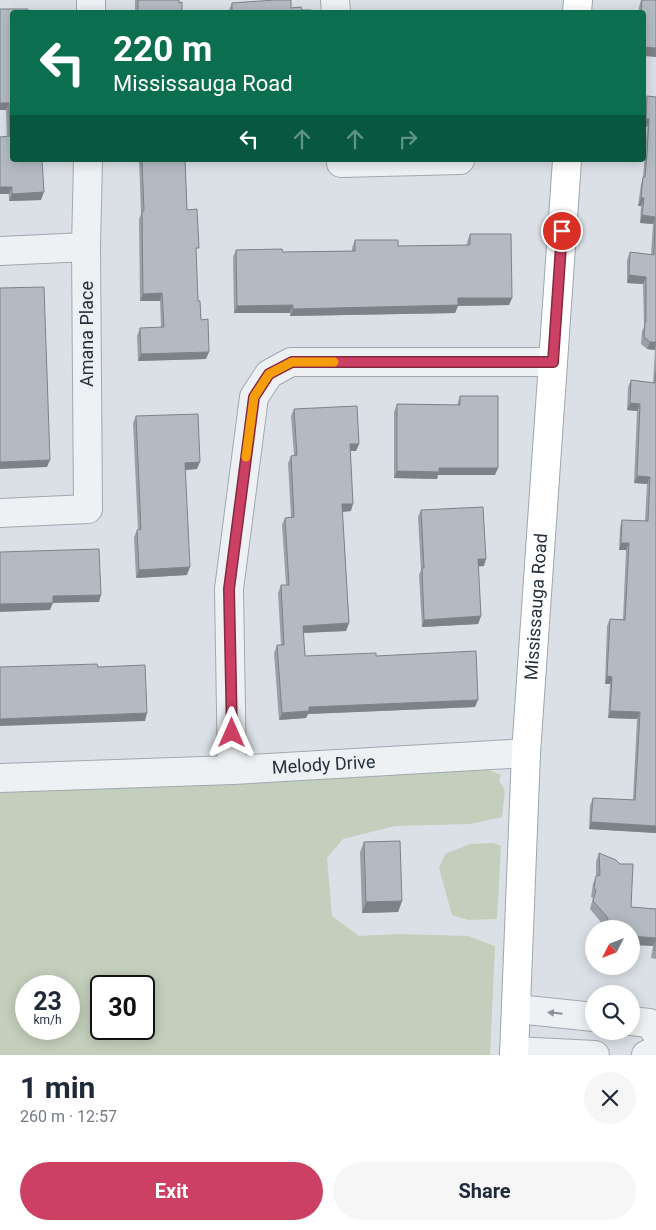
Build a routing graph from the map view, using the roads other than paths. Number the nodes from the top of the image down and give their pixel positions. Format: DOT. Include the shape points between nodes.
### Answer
graph roads {
  1 [pos="88,162"];
  2 [pos="341,162"];
  3 [pos="381,162"];
  4 [pos="567,162"];
  5 [pos="86,247"];
  6 [pos="0,251"];
  7 [pos="553,362"];
  8 [pos="0,513"];
  9 [pos="526,753"];
  10 [pos="232,770"];
  11 [pos="0,778"];
  12 [pos="517,1009"];
  13 [pos="585,1016"];
  14 [pos="640,1022"];
  15 [pos="656,1033"];
  16 [pos="656,1050"];
  17 [pos="514,1053"];
  18 [pos="595,1055"];
  19 [pos="646,1055"];
  1 -- 5 [label="street, Amana Place"];
  2 -- 3 [label="street"];
  4 -- 7 [label="main road, Mississauga Road"];
  5 -- 6 [label="street"];
  5 -- 8 [label="street, Amana Place" via="88,509"];
  7 -- 9 [label="main road, Mississauga Road"];
  7 -- 10 [label="street" via="292,362 269,374 254,397 229,589"];
  9 -- 10 [label="street, Melody Drive"];
  9 -- 12 [label="main road, Mississauga Road"];
  10 -- 11 [label="street, Melody Drive"];
  13 -- 12 [label="street, one-way"];
  12 -- 17 [label="main road, Mississauga Road"];
  14 -- 15 [label="street" via="649,1023"];
  16 -- 19 [label="street"];
  17 -- 18 [label="street"];
}
